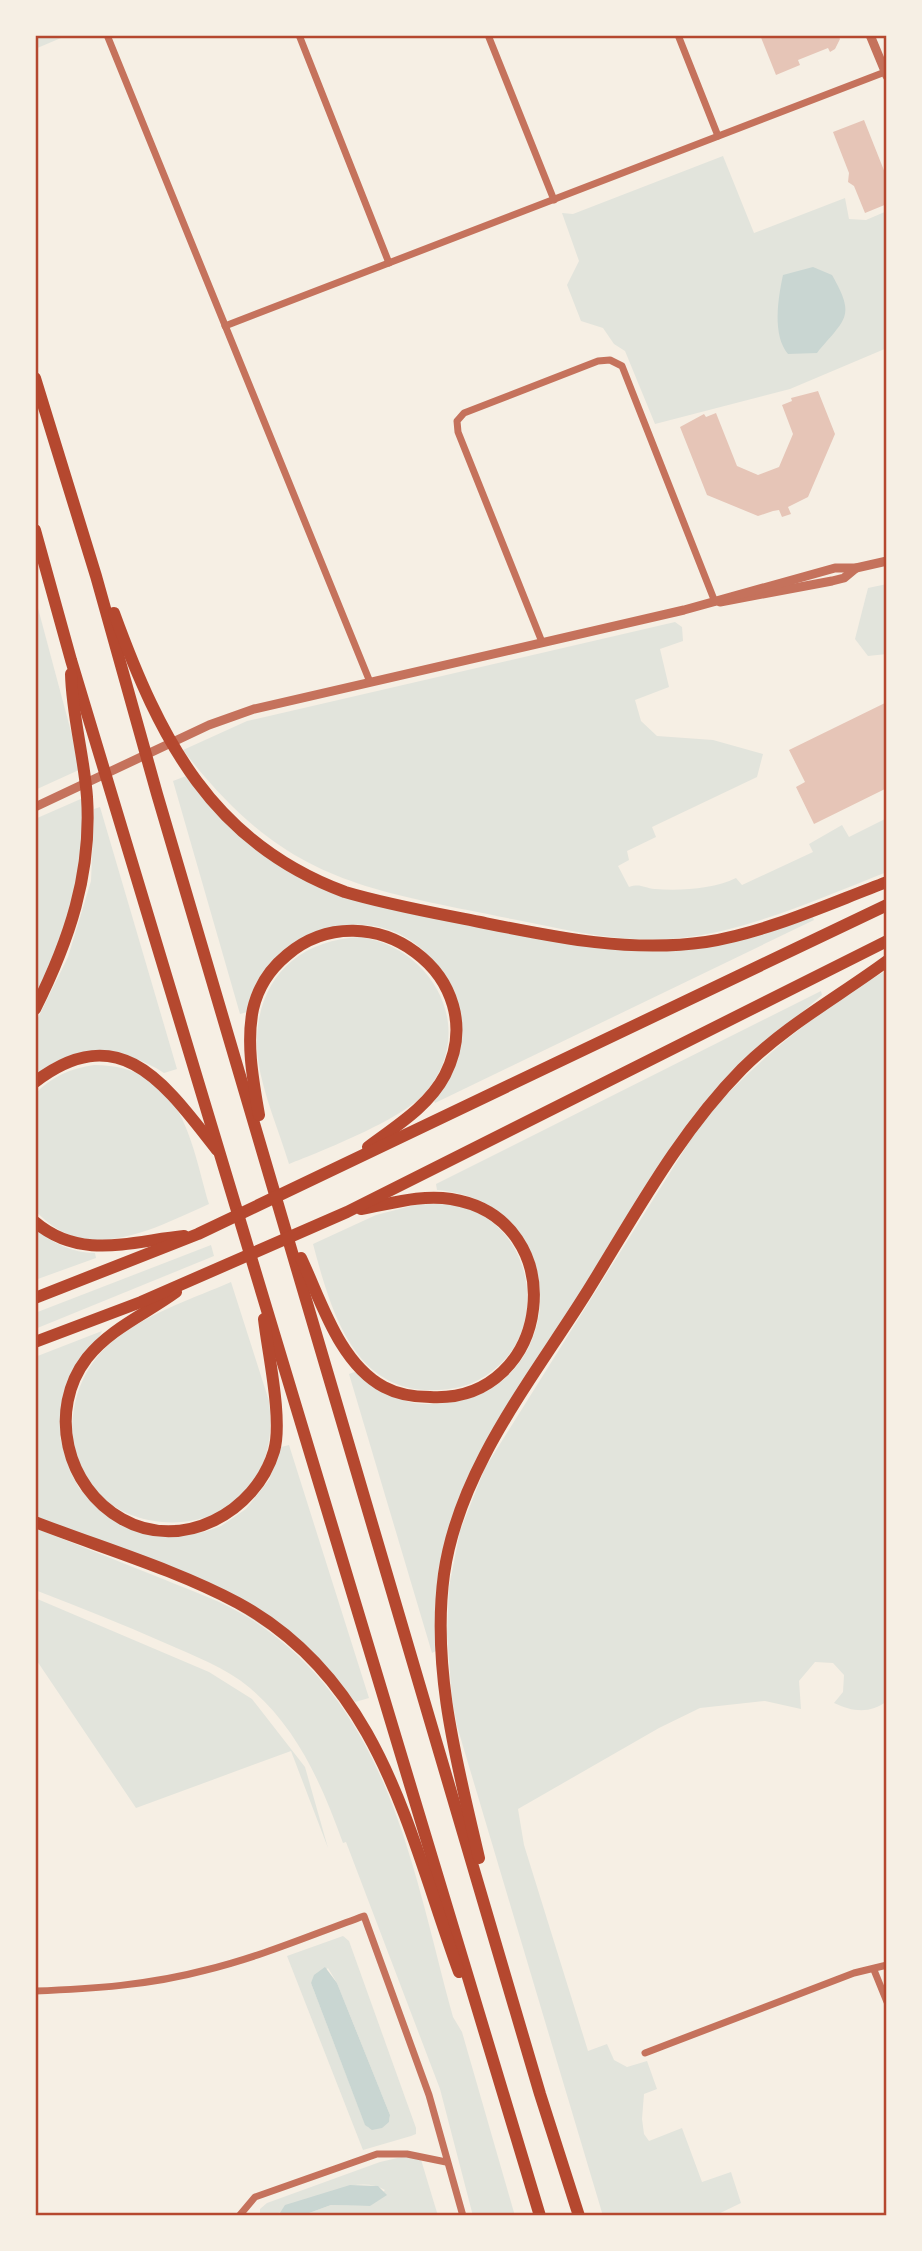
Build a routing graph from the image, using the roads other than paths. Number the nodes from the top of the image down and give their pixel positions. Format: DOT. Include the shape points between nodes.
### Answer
graph roads {
  1 [pos="107,35"];
  2 [pos="299,35"];
  3 [pos="488,35"];
  4 [pos="678,35"];
  5 [pos="870,35"];
  6 [pos="886,73"];
  7 [pos="718,136"];
  8 [pos="554,200"];
  9 [pos="389,263"];
  10 [pos="225,326"];
  11 [pos="35,378"];
  12 [pos="73,500"];
  13 [pos="35,530"];
  14 [pos="887,561"];
  15 [pos="715,602"];
  16 [pos="541,642"];
  17 [pos="71,660"];
  18 [pos="370,682"];
  19 [pos="35,807"];
  20 [pos="887,882"];
  21 [pos="887,905"];
  22 [pos="887,940"];
  23 [pos="887,961"];
  24 [pos="35,1009"];
  25 [pos="35,1082"];
  26 [pos="221,1155"];
  27 [pos="345,1165"];
  28 [pos="270,1177"];
  29 [pos="347,1212"];
  30 [pos="283,1221"];
  31 [pos="35,1222"];
  32 [pos="198,1234"];
  33 [pos="191,1280"];
  34 [pos="261,1291"];
  35 [pos="35,1298"];
  36 [pos="35,1342"];
  37 [pos="35,1522"];
  38 [pos="887,1965"];
  39 [pos="874,1970"];
  40 [pos="508,1989"];
  41 [pos="35,1991"];
  42 [pos="887,2002"];
  43 [pos="645,2053"];
  44 [pos="501,2087"];
  45 [pos="446,2162"];
  46 [pos="239,2216"];
  47 [pos="463,2216"];
  48 [pos="540,2216"];
  49 [pos="579,2216"];
  1 -- 10 [label="street"];
  2 -- 9 [label="street"];
  3 -- 8 [label="street"];
  4 -- 7 [label="street"];
  5 -- 6 [label="street"];
  6 -- 7 [label="street"];
  7 -- 8 [label="street"];
  8 -- 9 [label="street"];
  9 -- 10 [label="street"];
  10 -- 18 [label="street"];
  11 -- 12 [label="highway"];
  12 -- 20 [label="highway" via="137,675 183,766 236,827 316,881 387,903 558,938 644,945 705,942 746,933"];
  12 -- 28 [label="highway"];
  13 -- 17 [label="highway"];
  14 -- 15 [label="street" via="835,568"];
  15 -- 16 [label="street"];
  15 -- 16 [label="street" via="622,366 598,361 464,413 457,421"];
  16 -- 18 [label="street"];
  17 -- 24 [label="highway" via="87,796 86,863 66,940"];
  17 -- 26 [label="highway"];
  18 -- 19 [label="street" via="254,709 209,725"];
  21 -- 27 [label="highway"];
  22 -- 29 [label="highway"];
  23 -- 40 [label="highway" via="765,1047 703,1114 664,1168 484,1456 465,1498 444,1572 444,1682 460,1777"];
  25 -- 26 [label="highway" via="56,1067 83,1058 132,1063 162,1082"];
  26 -- 34 [label="highway"];
  27 -- 28 [label="highway" via="427,1100 446,1074 456,1031 450,999 428,962 394,937 363,930 331,932 300,944 272,970 257,997 250,1029 251,1058"];
  27 -- 32 [label="highway"];
  28 -- 30 [label="highway"];
  29 -- 30 [label="highway" via="423,1198 450,1199 477,1205 509,1229 527,1257 535,1297 524,1343 499,1374 479,1388 448,1397 415,1396 383,1386 342,1343"];
  29 -- 33 [label="highway"];
  30 -- 40 [label="highway"];
  31 -- 32 [label="highway" via="64,1239 99,1247 126,1247"];
  32 -- 35 [label="highway"];
  33 -- 34 [label="highway" via="117,1329 94,1351 73,1384 66,1410 71,1458 88,1490 121,1519 144,1527 180,1530 215,1521 243,1502 266,1472 275,1450 277,1427"];
  33 -- 36 [label="highway"];
  34 -- 44 [label="highway"];
  37 -- 44 [label="highway" via="240,1604 281,1632 335,1684 368,1734 402,1804"];
  38 -- 39 [label="street"];
  39 -- 42 [label="street"];
  39 -- 43 [label="street" via="854,1973"];
  40 -- 49 [label="highway"];
  41 -- 45 [label="street" via="117,1986 204,1971 364,1916 429,2095"];
  44 -- 48 [label="highway"];
  45 -- 46 [label="street" via="377,2154 255,2197"];
  45 -- 47 [label="street"];
}
